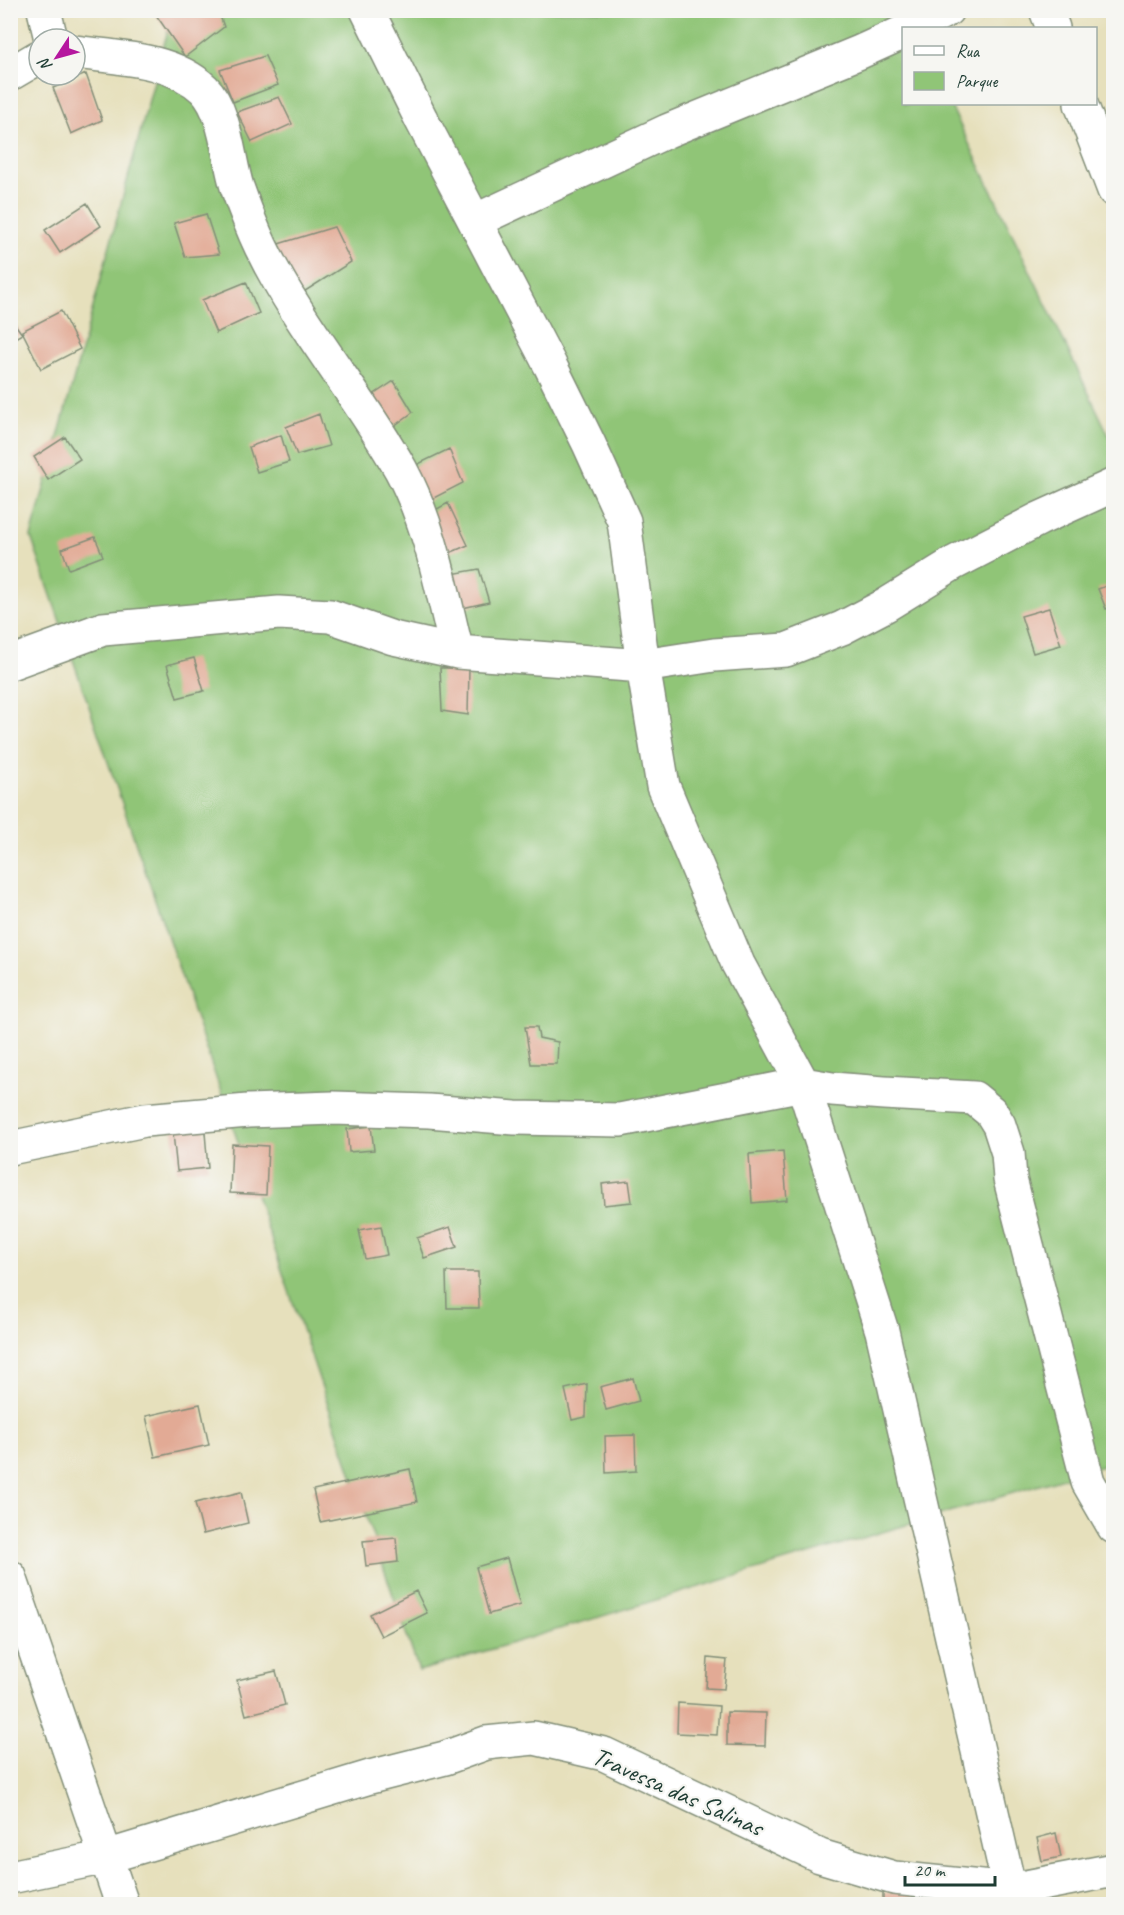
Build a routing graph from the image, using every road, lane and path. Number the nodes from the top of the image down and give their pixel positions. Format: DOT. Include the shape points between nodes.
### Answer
graph roads {
  1 [pos="44,10"];
  2 [pos="947,10"];
  3 [pos="1047,10"];
  4 [pos="373,12"];
  5 [pos="48,27"];
  6 [pos="913,27"];
  7 [pos="1053,27"];
  8 [pos="902,32"];
  9 [pos="10,47"];
  10 [pos="27,48"];
  11 [pos="87,54"];
  12 [pos="27,64"];
  13 [pos="10,74"];
  14 [pos="1081,105"];
  15 [pos="1113,190"];
  16 [pos="475,221"];
  17 [pos="1113,485"];
  18 [pos="457,652"];
  19 [pos="10,663"];
  20 [pos="643,666"];
  21 [pos="803,1084"];
  22 [pos="10,1148"];
  23 [pos="1113,1527"];
  24 [pos="10,1577"];
  25 [pos="106,1857"];
  26 [pos="1113,1870"];
  27 [pos="10,1877"];
  28 [pos="1012,1898"];
  29 [pos="122,1905"];
  1 -- 5 [label="street"];
  2 -- 6 [label="street"];
  3 -- 7 [label="street"];
  4 -- 16 [label="street"];
  8 -- 16 [label="street" via="666,131"];
  9 -- 10 [label="street"];
  11 -- 18 [label="street" via="151,63 187,75 206,91 219,115 237,187 261,246 291,300 402,472 426,530"];
  12 -- 13 [label="street"];
  14 -- 15 [label="street"];
  16 -- 20 [label="street" via="624,521"];
  17 -- 20 [label="street" via="954,563 842,628 786,650 714,655"];
  18 -- 19 [label="street" via="393,638 330,616 279,613 104,629"];
  18 -- 20 [label="street"];
  20 -- 21 [label="street" via="663,786 738,963"];
  21 -- 22 [label="street" via="620,1120 333,1108 248,1110 146,1120"];
  21 -- 23 [label="street" via="974,1098 991,1112 1008,1153 1010,1179 1088,1482"];
  21 -- 28 [label="street" via="882,1331"];
  24 -- 25 [label="street"];
  25 -- 27 [label="street, Travessa das Salinas"];
  25 -- 28 [label="street, Travessa das Salinas" via="486,1743 534,1738 604,1754 820,1856 894,1878"];
  25 -- 29 [label="street"];
  26 -- 28 [label="street, Travessa das Salinas"];
}
